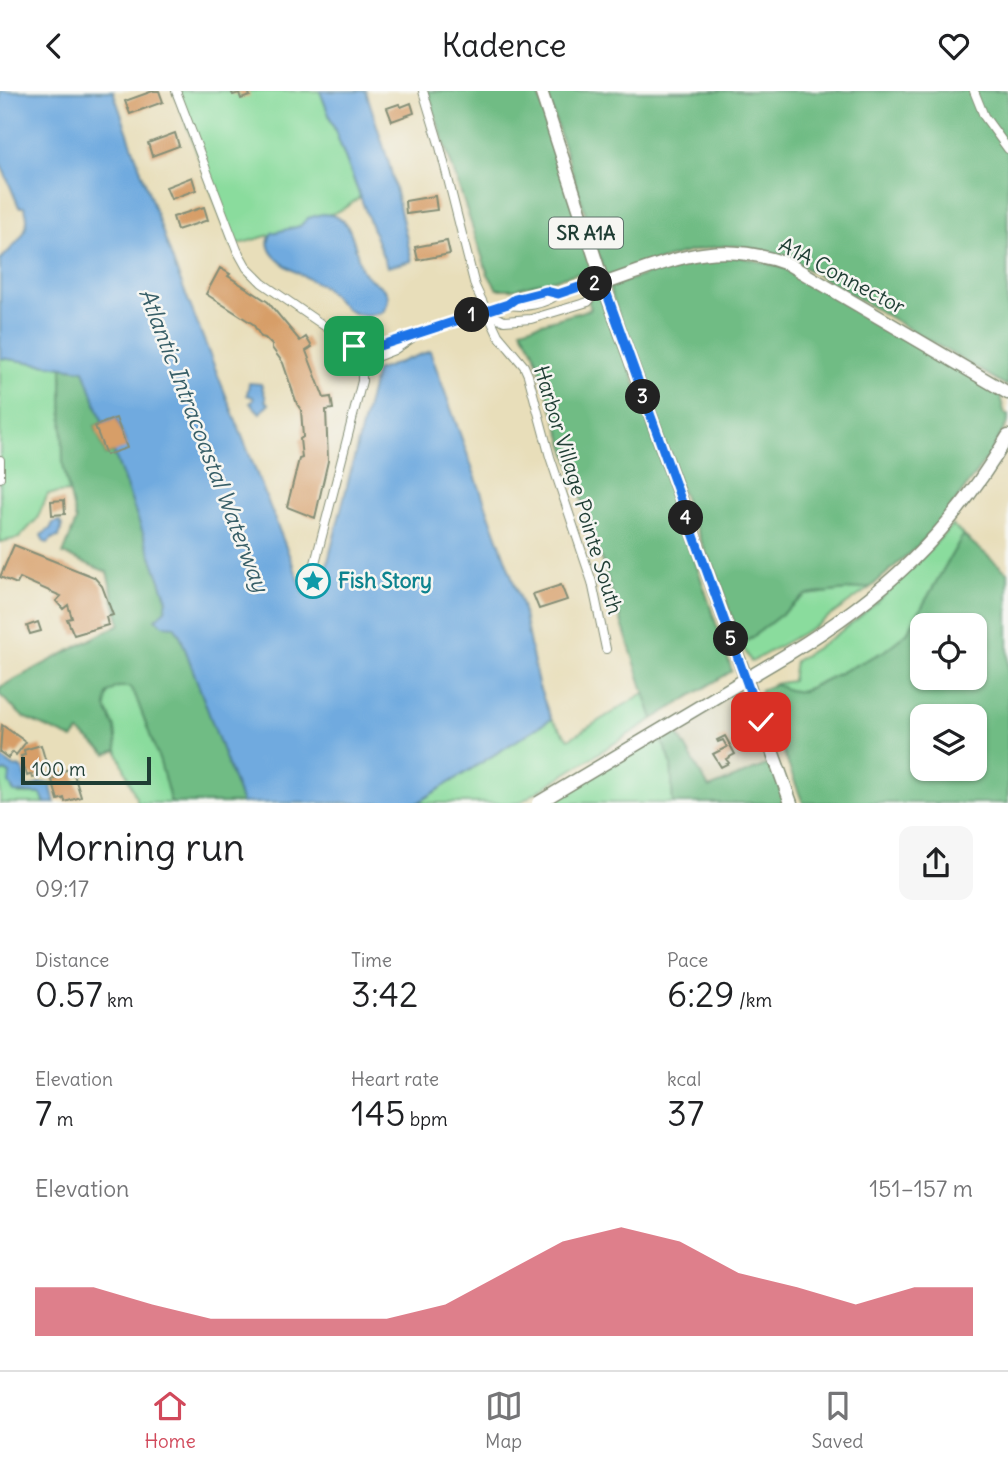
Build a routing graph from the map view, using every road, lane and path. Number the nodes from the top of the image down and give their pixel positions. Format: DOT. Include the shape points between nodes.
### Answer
graph roads {
  1 [pos="176,91"];
  2 [pos="423,91"];
  3 [pos="541,91"];
  4 [pos="974,91"];
  5 [pos="1008,149"];
  6 [pos="603,283"];
  7 [pos="554,297"];
  8 [pos="508,304"];
  9 [pos="527,305"];
  10 [pos="484,310"];
  11 [pos="555,312"];
  12 [pos="531,319"];
  13 [pos="414,336"];
  14 [pos="358,353"];
  15 [pos="361,363"];
  16 [pos="1008,393"];
  17 [pos="1008,436"];
  18 [pos="0,460"];
  19 [pos="0,478"];
  20 [pos="314,567"];
  21 [pos="606,649"];
  22 [pos="538,803"];
  23 [pos="791,803"];
  1 -- 14 [label="street" via="244,264"];
  2 -- 10 [label="street, Harbor Village Pointe South"];
  3 -- 6 [label="main road, SR A1A"];
  4 -- 5 [label="street" via="984,116"];
  6 -- 7 [label="street"];
  6 -- 11 [label="street" via="588,302"];
  6 -- 16 [label="main road, A1A Connector" via="688,256 736,251 760,254 788,264"];
  6 -- 23 [label="main road, SR A1A"];
  7 -- 8 [label="street" via="546,291"];
  7 -- 9 [label="street"];
  7 -- 11 [label="street"];
  8 -- 9 [label="street"];
  8 -- 10 [label="street"];
  9 -- 12 [label="street"];
  10 -- 12 [label="street" via="504,321"];
  10 -- 13 [label="street"];
  10 -- 21 [label="street, Harbor Village Pointe South" via="503,344 527,370 550,457 592,582"];
  11 -- 12 [label="street"];
  13 -- 14 [label="street"];
  13 -- 15 [label="street"];
  14 -- 15 [label="street"];
  15 -- 20 [label="street" via="362,381"];
  17 -- 22 [label="main road, bridge" via="984,477 948,522 915,559 854,612"];
  18 -- 19 [label="street"];
}
